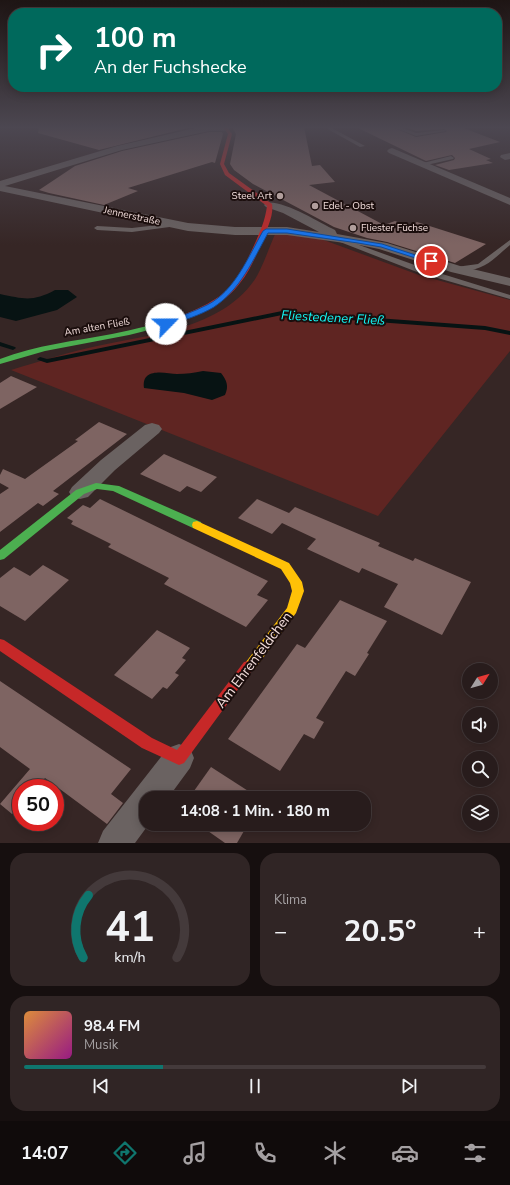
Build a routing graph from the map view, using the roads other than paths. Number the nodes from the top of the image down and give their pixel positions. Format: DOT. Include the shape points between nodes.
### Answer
graph roads {
  1 [pos="59,166"];
  2 [pos="223,166"];
  3 [pos="427,166"];
  4 [pos="0,184"];
  5 [pos="0,188"];
  6 [pos="510,202"];
  7 [pos="270,205"];
  8 [pos="175,225"];
  9 [pos="97,228"];
  10 [pos="266,231"];
  11 [pos="337,239"];
  12 [pos="510,242"];
  13 [pos="456,269"];
  14 [pos="510,282"];
  15 [pos="510,297"];
  16 [pos="1,360"];
  17 [pos="152,429"];
  18 [pos="80,492"];
  19 [pos="0,556"];
  20 [pos="0,644"];
  21 [pos="179,758"];
  22 [pos="154,791"];
  23 [pos="139,811"];
  24 [pos="115,843"];
  1 -- 4 [label="street"];
  2 -- 7 [label="main road" via="227,174"];
  3 -- 6 [label="street"];
  5 -- 8 [label="street, Jennerstraße"];
  7 -- 10 [label="main road, Am alten Fließ"];
  7 -- 11 [label="street" via="287,210 331,233"];
  8 -- 9 [label="lane" via="132,230"];
  8 -- 10 [label="street, Jennerstraße" via="235,231"];
  10 -- 11 [label="street, Jennerstraße" via="287,231"];
  10 -- 16 [label="main road, Am alten Fließ" via="232,288 211,306 166,324 60,344"];
  11 -- 13 [label="street, Jennerstraße" via="382,246"];
  11 -- 15 [label="lane" via="420,270"];
  12 -- 13 [label="lane" via="481,266"];
  13 -- 14 [label="street, Jennerstraße"];
  17 -- 18 [label="street, Am Ehrenfeldchen"];
  18 -- 19 [label="main road, Am Ehrenfeldchen"];
  18 -- 21 [label="main road, Am Ehrenfeldchen" via="96,486 115,488 284,566 296,579 299,595 292,610"];
  20 -- 21 [label="main road" via="147,744"];
  21 -- 22 [label="street"];
  23 -- 24 [label="street"];
}
